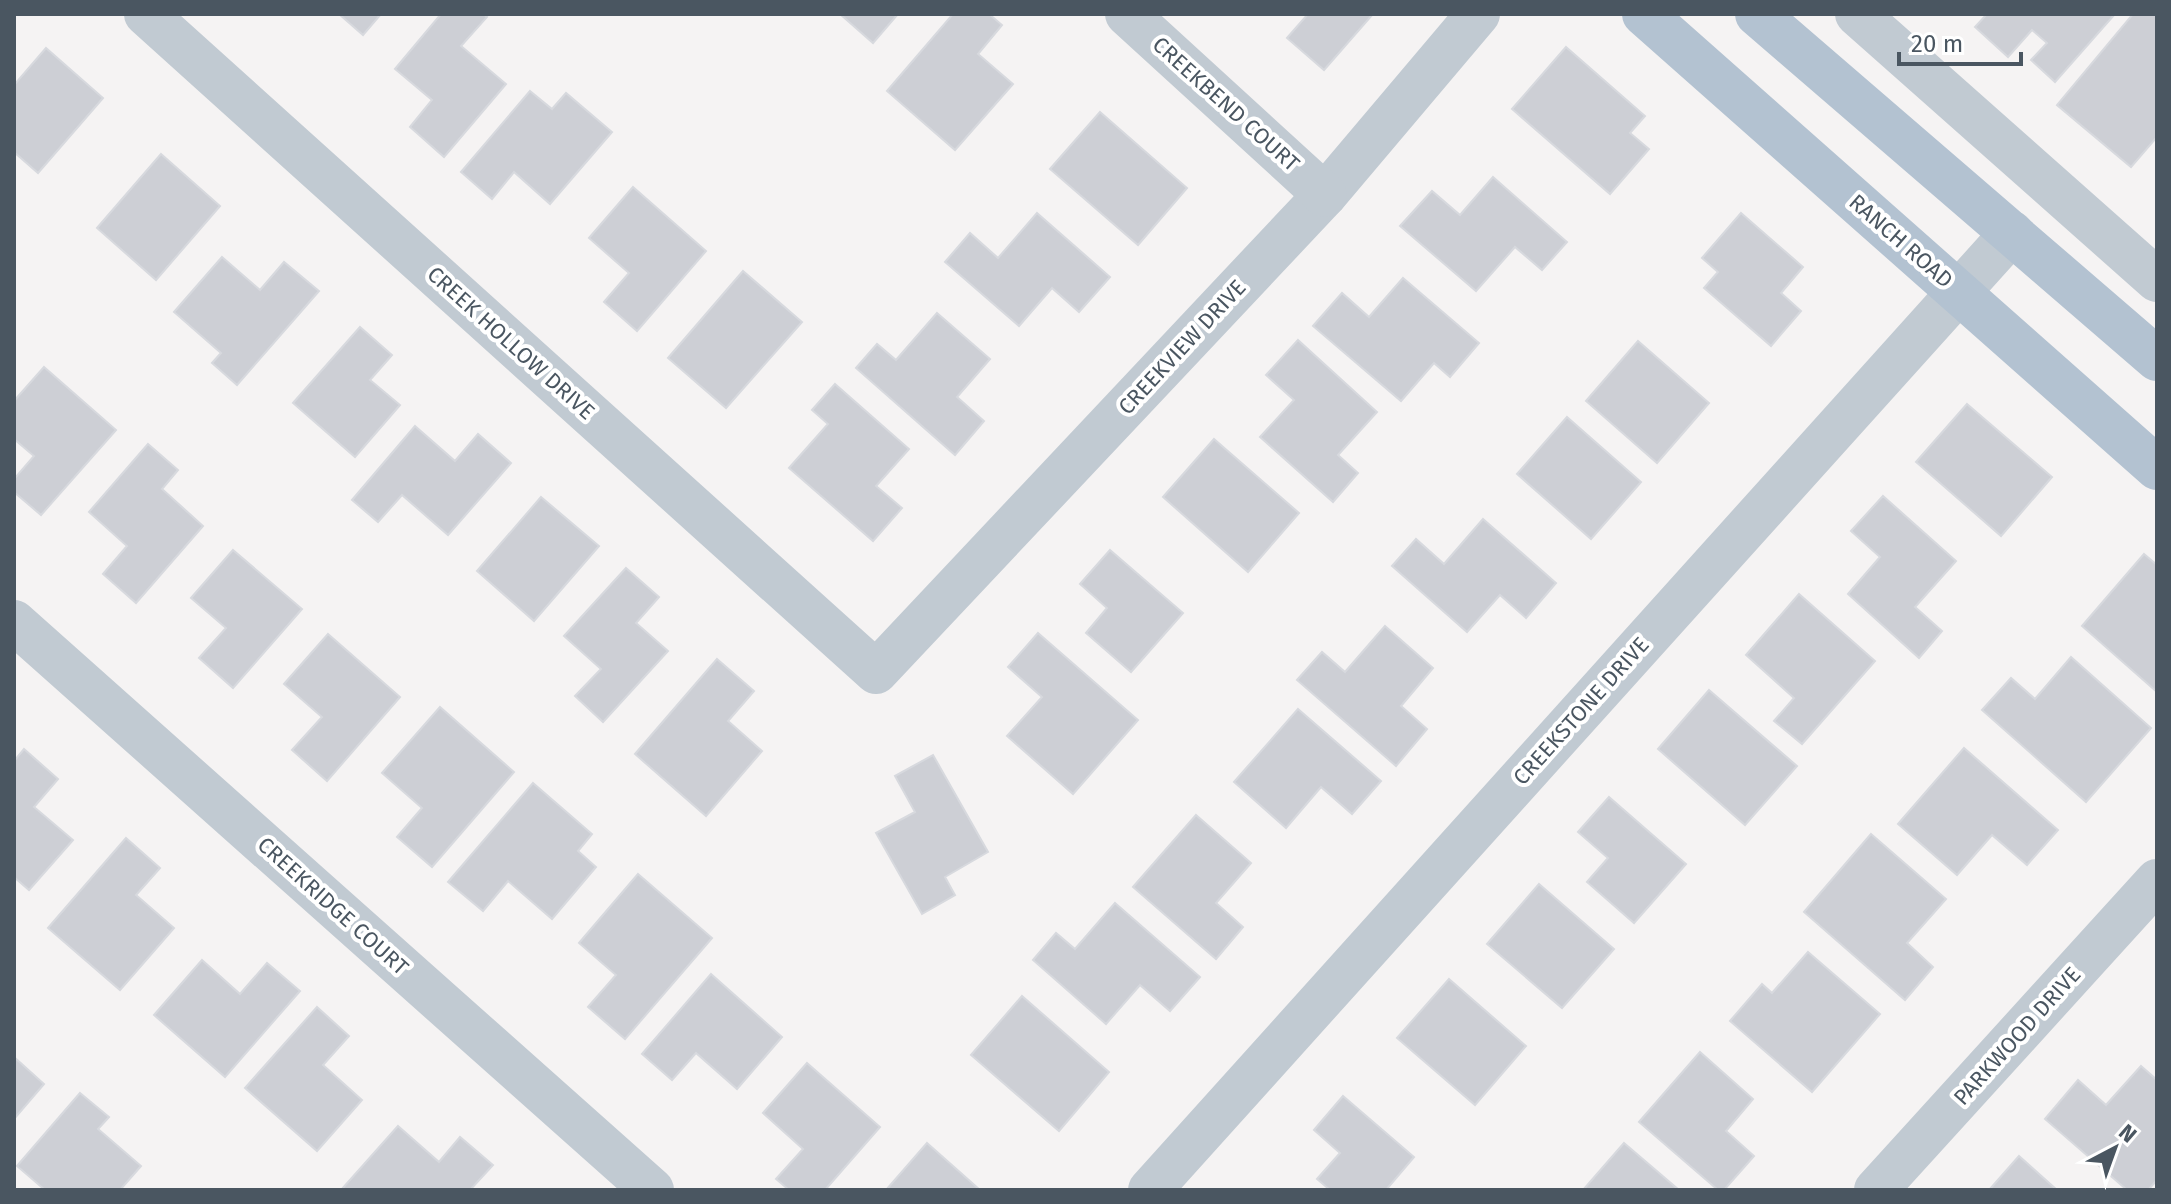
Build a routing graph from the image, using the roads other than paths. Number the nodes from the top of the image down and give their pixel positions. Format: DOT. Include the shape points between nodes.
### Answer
graph roads {
  1 [pos="146,14"];
  2 [pos="1127,14"];
  3 [pos="1478,14"];
  4 [pos="1644,14"];
  5 [pos="1757,14"];
  6 [pos="1857,14"];
  7 [pos="1325,195"];
  8 [pos="2012,233"];
  9 [pos="2157,280"];
  10 [pos="1958,291"];
  11 [pos="2157,359"];
  12 [pos="2157,468"];
  13 [pos="14,622"];
  14 [pos="876,672"];
  15 [pos="2157,881"];
  16 [pos="652,1190"];
  17 [pos="1150,1190"];
  18 [pos="1876,1190"];
  1 -- 14 [label="street, CREEK HOLLOW DRIVE"];
  2 -- 7 [label="street, CREEKBEND COURT"];
  3 -- 7 [label="street, CREEKVIEW DRIVE"];
  4 -- 10 [label="main road, RANCH ROAD"];
  5 -- 8 [label="main road"];
  6 -- 9 [label="street"];
  7 -- 14 [label="street, CREEKVIEW DRIVE"];
  8 -- 10 [label="street, CREEKSTONE DRIVE"];
  8 -- 11 [label="main road"];
  10 -- 12 [label="main road, RANCH ROAD"];
  10 -- 17 [label="street, CREEKSTONE DRIVE"];
  13 -- 16 [label="street, CREEKRIDGE COURT"];
  15 -- 18 [label="street, PARKWOOD DRIVE"];
}
